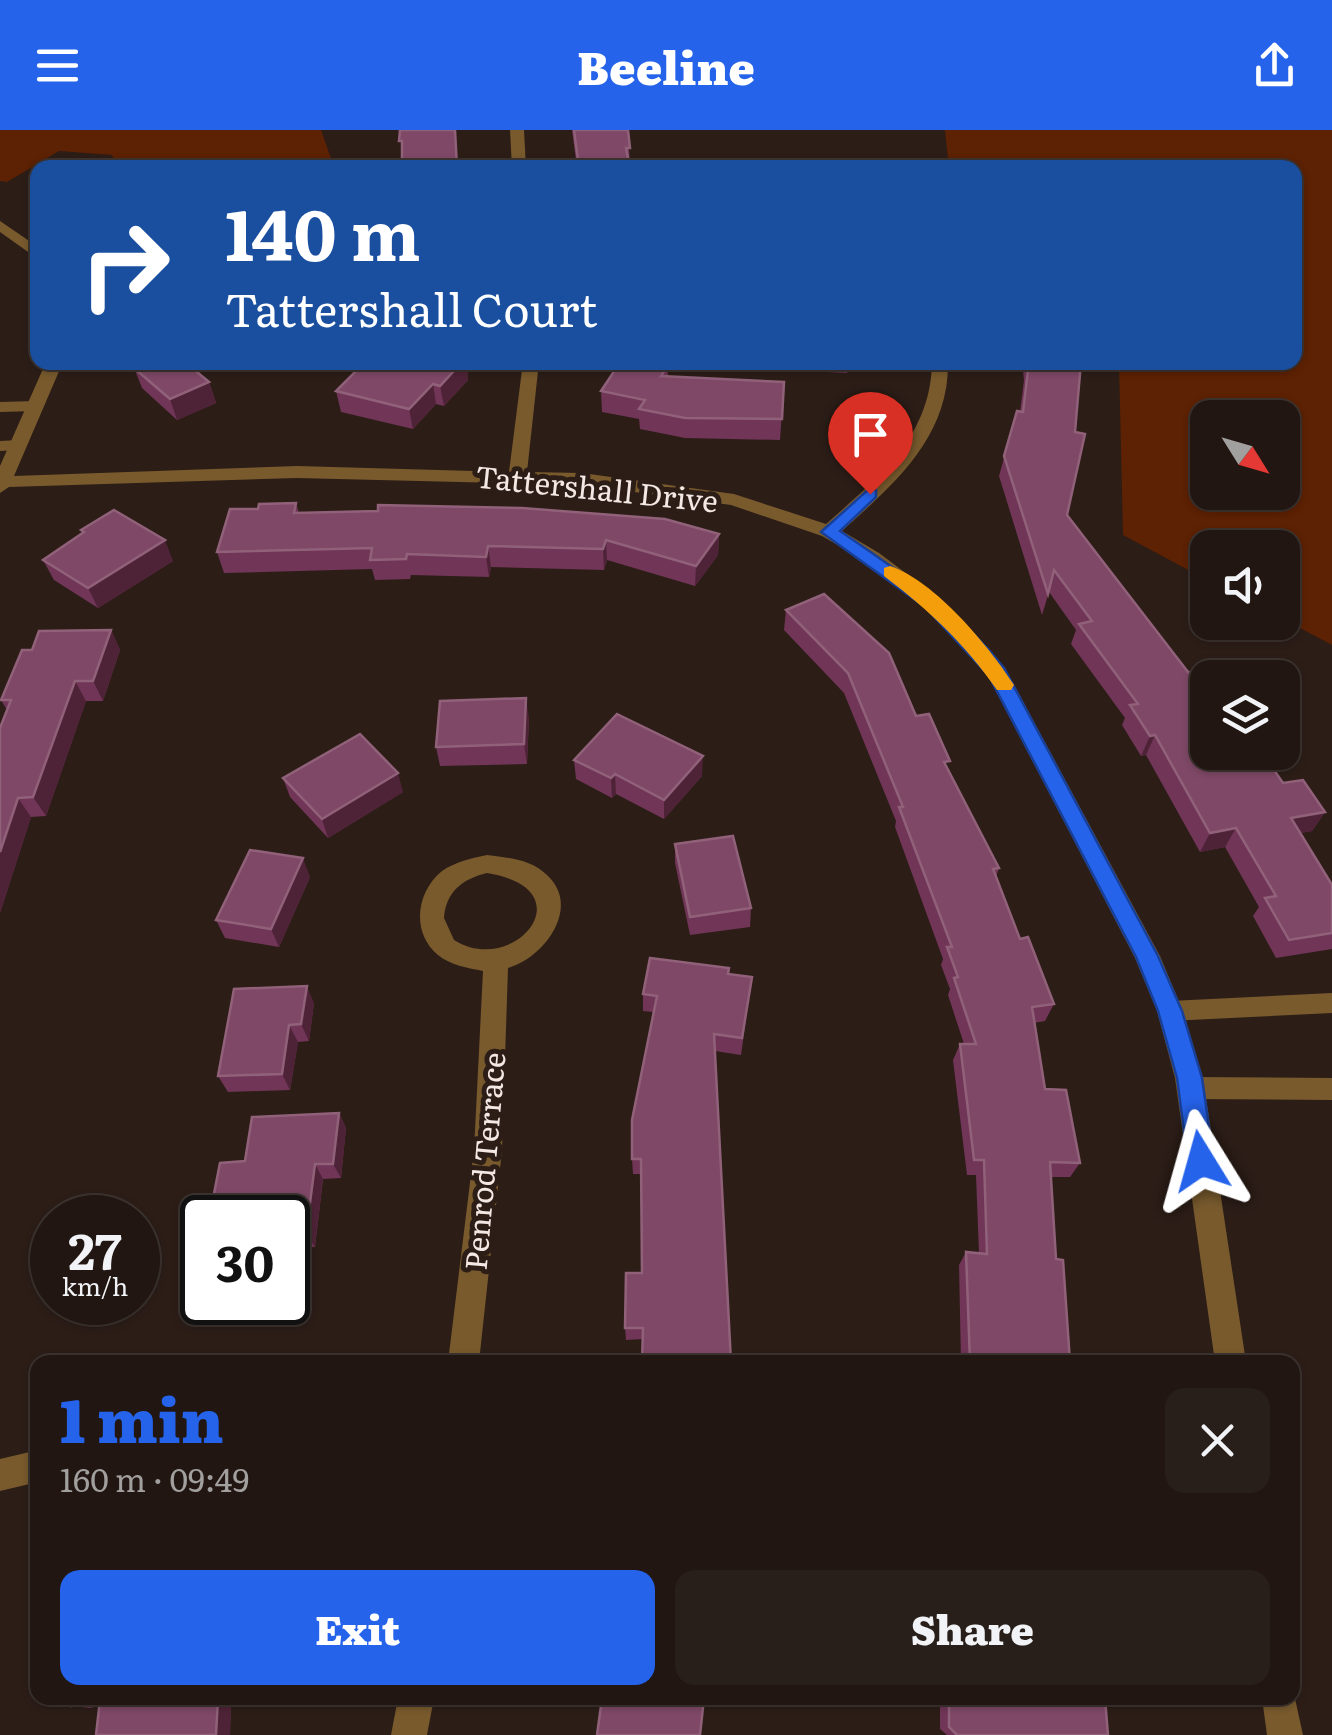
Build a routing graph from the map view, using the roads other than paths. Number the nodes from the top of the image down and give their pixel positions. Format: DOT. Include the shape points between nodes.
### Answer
graph roads {
  1 [pos="516,130"];
  2 [pos="518,160"];
  3 [pos="3,230"];
  4 [pos="30,249"];
  5 [pos="52,370"];
  6 [pos="530,370"];
  7 [pos="940,370"];
  8 [pos="36,406"];
  9 [pos="0,407"];
  10 [pos="9,445"];
  11 [pos="518,474"];
  12 [pos="1,484"];
  13 [pos="830,532"];
  14 [pos="496,960"];
  15 [pos="1332,1003"];
  16 [pos="1170,1011"];
  17 [pos="1190,1088"];
  18 [pos="1332,1089"];
  19 [pos="464,1355"];
  20 [pos="1230,1355"];
  21 [pos="30,1468"];
  22 [pos="0,1475"];
  23 [pos="415,1705"];
  24 [pos="1281,1705"];
  25 [pos="409,1735"];
  26 [pos="1285,1735"];
  1 -- 2 [label="street"];
  3 -- 4 [label="street"];
  5 -- 8 [label="street"];
  6 -- 11 [label="street"];
  7 -- 13 [label="street" via="937,412 918,444"];
  8 -- 9 [label="lane"];
  8 -- 10 [label="street"];
  10 -- 12 [label="street"];
  11 -- 12 [label="street, Tattershall Drive" via="269,472"];
  11 -- 13 [label="street, Tattershall Drive" via="700,493"];
  13 -- 16 [label="street, Tattershall Drive" via="932,603 997,673 1095,852"];
  14 -- 14 [label="street" via="536,940 551,912 540,880 507,864 466,869 449,879 431,910 430,924 448,950"];
  14 -- 19 [label="street, Penrod Terrace" via="488,1150"];
  15 -- 16 [label="lane"];
  16 -- 17 [label="street, Tattershall Drive"];
  17 -- 18 [label="lane"];
  17 -- 20 [label="street, Tattershall Drive"];
  21 -- 22 [label="street"];
  23 -- 25 [label="street"];
  24 -- 26 [label="street"];
}
